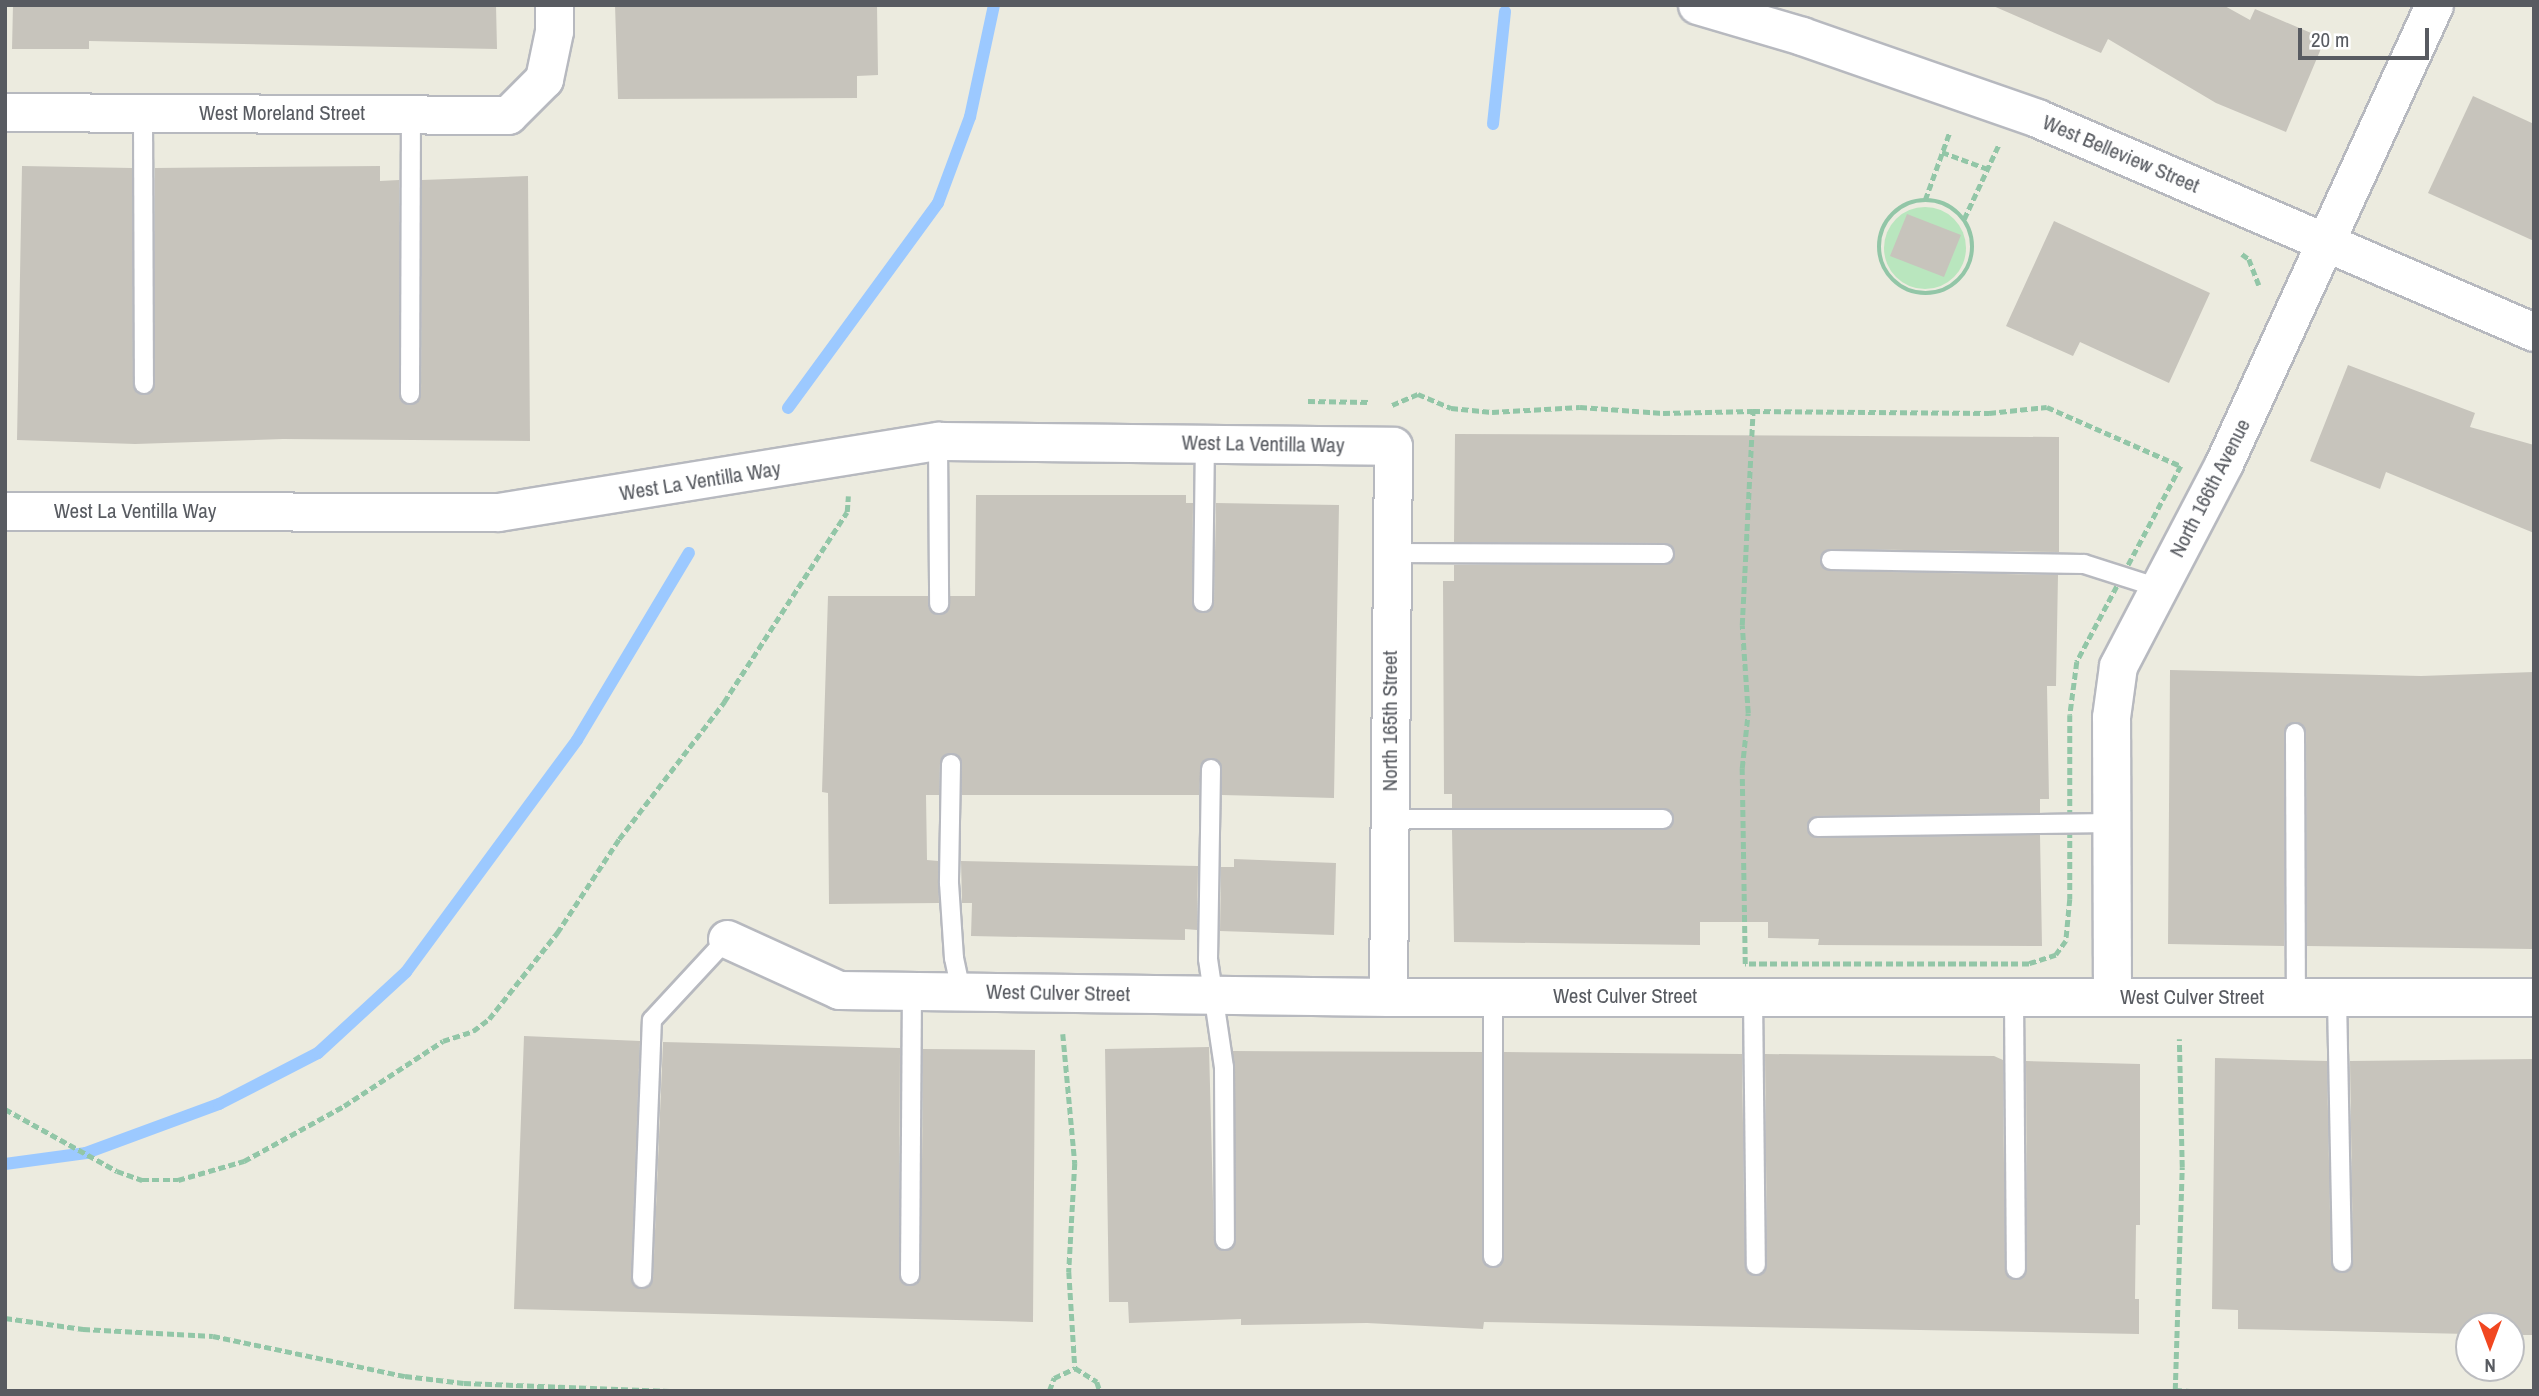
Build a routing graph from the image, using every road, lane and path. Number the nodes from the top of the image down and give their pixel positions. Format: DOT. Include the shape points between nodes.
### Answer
graph roads {
  1 [pos="554,5"];
  2 [pos="1697,5"];
  3 [pos="2434,5"];
  4 [pos="5,112"];
  5 [pos="143,113"];
  6 [pos="411,114"];
  7 [pos="1964,131"];
  8 [pos="1987,141"];
  9 [pos="1998,145"];
  10 [pos="2005,148"];
  11 [pos="1942,152"];
  12 [pos="1988,169"];
  13 [pos="1925,200"];
  14 [pos="1964,219"];
  15 [pos="2326,241"];
  16 [pos="2231,247"];
  17 [pos="2254,298"];
  18 [pos="2534,332"];
  19 [pos="144,384"];
  20 [pos="410,394"];
  21 [pos="1753,411"];
  22 [pos="1395,431"];
  23 [pos="938,441"];
  24 [pos="1205,444"];
  25 [pos="2186,454"];
  26 [pos="2181,466"];
  27 [pos="848,492"];
  28 [pos="5,511"];
  29 [pos="1391,553"];
  30 [pos="1664,554"];
  31 [pos="1831,560"];
  32 [pos="2119,576"];
  33 [pos="2159,588"];
  34 [pos="1203,602"];
  35 [pos="939,604"];
  36 [pos="2295,733"];
  37 [pos="951,764"];
  38 [pos="1211,769"];
  39 [pos="1390,819"];
  40 [pos="1663,819"];
  41 [pos="2111,823"];
  42 [pos="2068,824"];
  43 [pos="1818,827"];
  44 [pos="727,939"];
  45 [pos="1732,964"];
  46 [pos="1749,980"];
  47 [pos="912,991"];
  48 [pos="961,991"];
  49 [pos="1213,994"];
  50 [pos="1388,996"];
  51 [pos="1493,996"];
  52 [pos="2014,996"];
  53 [pos="2112,997"];
  54 [pos="2296,997"];
  55 [pos="2534,997"];
  56 [pos="2337,998"];
  57 [pos="1063,1028"];
  58 [pos="2179,1039"];
  59 [pos="5,1109"];
  60 [pos="1225,1240"];
  61 [pos="1493,1257"];
  62 [pos="2343,1262"];
  63 [pos="1756,1265"];
  64 [pos="2016,1269"];
  65 [pos="910,1275"];
  66 [pos="642,1278"];
  67 [pos="5,1318"];
  68 [pos="1075,1368"];
  69 [pos="2175,1390"];
  70 [pos="670,1391"];
  71 [pos="1049,1391"];
  72 [pos="1100,1391"];
  73 [pos="2190,1391"];
  1 -- 6 [label="street, West Moreland Street" via="544,79 508,115"];
  2 -- 15 [label="street, West Belleview Street" via="1949,84"];
  3 -- 15 [label="street, North 166th Avenue"];
  4 -- 5 [label="street, West Moreland Street"];
  5 -- 6 [label="street, West Moreland Street"];
  5 -- 19 [label="lane"];
  6 -- 20 [label="lane"];
  7 -- 11 [label="path" via="1952,126"];
  8 -- 9 [label="path"];
  9 -- 10 [label="path"];
  9 -- 12 [label="path"];
  11 -- 12 [label="path"];
  11 -- 13 [label="path"];
  12 -- 14 [label="path"];
  13 -- 14 [label="path" via="1954,208"];
  13 -- 14 [label="path" via="1896,210 1879,236 1882,267 1904,290 1935,294 1962,278 1973,248"];
  15 -- 18 [label="street, West Belleview Street"];
  15 -- 33 [label="street, North 166th Avenue" via="2224,463"];
  16 -- 17 [label="path" via="2249,258 2259,285"];
  21 -- 22 [label="path" via="1663,413 1580,407 1492,412 1451,408 1418,394 1395,400 1390,409"];
  21 -- 26 [label="path" via="1989,412 2047,407"];
  21 -- 46 [label="path" via="1742,625 1748,713 1742,768"];
  22 -- 24 [label="street, West La Ventilla Way"];
  22 -- 29 [label="street, North 165th Street"];
  23 -- 24 [label="street, West La Ventilla Way"];
  23 -- 28 [label="street, West La Ventilla Way" via="498,512"];
  23 -- 35 [label="lane"];
  24 -- 34 [label="lane"];
  25 -- 26 [label="path"];
  26 -- 32 [label="path"];
  27 -- 59 [label="path" via="847,512 724,702 619,839 557,933 489,1019 473,1031 443,1041 344,1106 244,1161 178,1180 142,1180 117,1171"];
  29 -- 30 [label="lane"];
  29 -- 39 [label="street, North 165th Street"];
  31 -- 32 [label="lane" via="2084,564"];
  32 -- 33 [label="lane"];
  32 -- 42 [label="path" via="2077,662 2070,715"];
  33 -- 41 [label="street, North 166th Avenue" via="2118,666 2111,717"];
  36 -- 54 [label="lane"];
  37 -- 48 [label="lane" via="950,883 954,958"];
  38 -- 49 [label="lane" via="1208,960"];
  39 -- 40 [label="lane"];
  39 -- 50 [label="street, North 165th Street"];
  41 -- 42 [label="lane"];
  41 -- 53 [label="street, North 166th Avenue"];
  42 -- 43 [label="lane"];
  42 -- 46 [label="path" via="2070,899 2066,941 2056,955 2029,964"];
  44 -- 47 [label="street, West Culver Street" via="839,990"];
  44 -- 66 [label="lane" via="652,1020"];
  45 -- 46 [label="path"];
  46 -- 51 [label="street, West Culver Street"];
  46 -- 52 [label="street, West Culver Street"];
  46 -- 63 [label="lane"];
  47 -- 48 [label="street, West Culver Street"];
  47 -- 65 [label="lane"];
  48 -- 49 [label="street, West Culver Street"];
  49 -- 50 [label="street, West Culver Street"];
  49 -- 60 [label="lane" via="1224,1067"];
  50 -- 51 [label="street, West Culver Street"];
  51 -- 61 [label="lane"];
  52 -- 53 [label="street, West Culver Street"];
  52 -- 64 [label="lane"];
  53 -- 54 [label="street, West Culver Street"];
  54 -- 56 [label="street, West Culver Street"];
  55 -- 56 [label="street, West Culver Street"];
  56 -- 62 [label="lane"];
  57 -- 68 [label="path" via="1075,1163 1069,1272"];
  58 -- 69 [label="path" via="2182,1167"];
  67 -- 70 [label="path" via="83,1329 213,1336 405,1376 464,1383"];
  68 -- 71 [label="path" via="1054,1378"];
  68 -- 72 [label="path" via="1097,1381"];
  69 -- 73 [label="path"];
}
